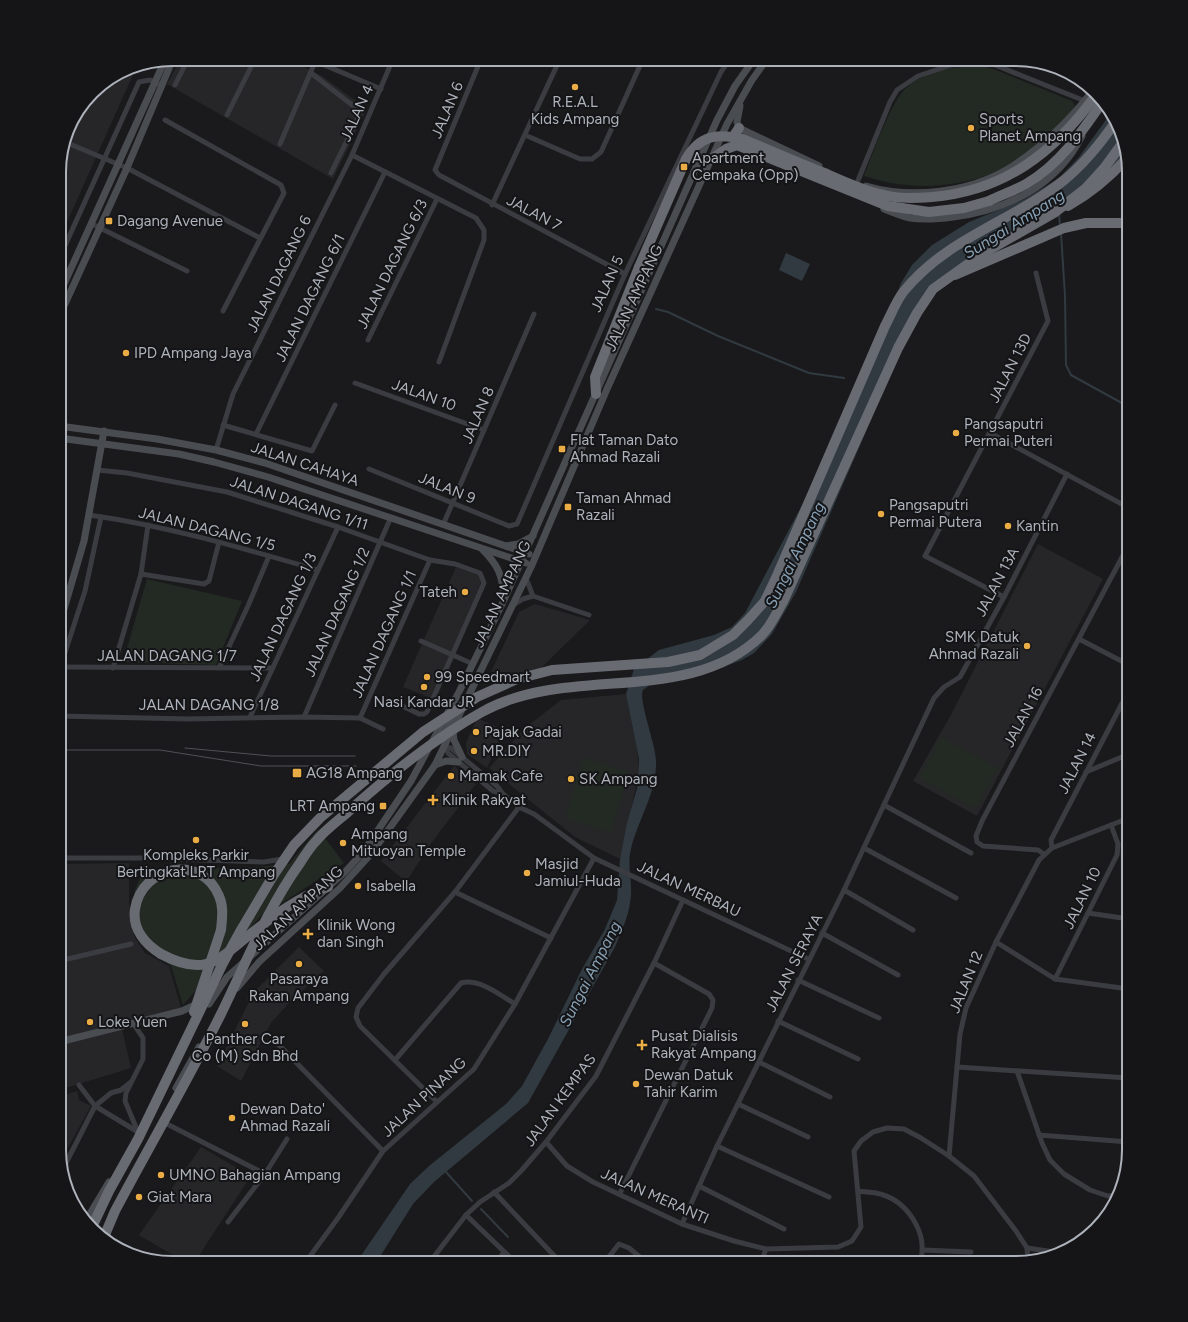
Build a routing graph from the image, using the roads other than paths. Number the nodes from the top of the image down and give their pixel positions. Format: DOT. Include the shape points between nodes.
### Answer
graph roads {
  1 [pos="169,66"];
  2 [pos="184,66"];
  3 [pos="252,66"];
  4 [pos="314,66"];
  5 [pos="325,66"];
  6 [pos="390,66"];
  7 [pos="478,66"];
  8 [pos="557,66"];
  9 [pos="640,66"];
  10 [pos="725,66"];
  11 [pos="749,66"];
  12 [pos="763,66"];
  13 [pos="948,66"];
  14 [pos="996,66"];
  15 [pos="163,67"];
  16 [pos="311,73"];
  17 [pos="158,84"];
  18 [pos="175,85"];
  19 [pos="381,89"];
  20 [pos="1089,95"];
  21 [pos="1093,99"];
  22 [pos="1093,99"];
  23 [pos="741,100"];
  24 [pos="1085,101"];
  25 [pos="1097,104"];
  26 [pos="1099,106"];
  27 [pos="227,115"];
  28 [pos="165,120"];
  29 [pos="1112,127"];
  30 [pos="739,128"];
  31 [pos="1057,130"];
  32 [pos="525,135"];
  33 [pos="70,144"];
  34 [pos="280,144"];
  35 [pos="737,145"];
  36 [pos="1076,148"];
  37 [pos="1119,148"];
  38 [pos="352,155"];
  39 [pos="105,159"];
  40 [pos="710,160"];
  41 [pos="1121,164"];
  42 [pos="119,165"];
  43 [pos="127,168"];
  44 [pos="435,170"];
  45 [pos="385,172"];
  46 [pos="331,173"];
  47 [pos="857,183"];
  48 [pos="847,189"];
  49 [pos="437,199"];
  50 [pos="492,205"];
  51 [pos="1054,213"];
  52 [pos="1122,223"];
  53 [pos="92,224"];
  54 [pos="99,227"];
  55 [pos="260,238"];
  56 [pos="66,244"];
  57 [pos="187,271"];
  58 [pos="66,273"];
  59 [pos="1036,273"];
  60 [pos="625,274"];
  61 [pos="950,277"];
  62 [pos="66,285"];
  63 [pos="72,288"];
  64 [pos="66,301"];
  65 [pos="223,311"];
  66 [pos="534,314"];
  67 [pos="368,340"];
  68 [pos="439,362"];
  69 [pos="355,383"];
  70 [pos="607,389"];
  71 [pos="598,390"];
  72 [pos="336,405"];
  73 [pos="223,425"];
  74 [pos="66,427"];
  75 [pos="104,430"];
  76 [pos="484,430"];
  77 [pos="256,434"];
  78 [pos="990,434"];
  79 [pos="66,439"];
  80 [pos="101,443"];
  81 [pos="216,450"];
  82 [pos="369,469"];
  83 [pos="97,470"];
  84 [pos="1067,474"];
  85 [pos="452,503"];
  86 [pos="1122,504"];
  87 [pos="88,515"];
  88 [pos="101,517"];
  89 [pos="391,517"];
  90 [pos="517,524"];
  91 [pos="148,525"];
  92 [pos="443,525"];
  93 [pos="338,527"];
  94 [pos="533,536"];
  95 [pos="219,542"];
  96 [pos="381,542"];
  97 [pos="506,546"];
  98 [pos="481,548"];
  99 [pos="525,553"];
  100 [pos="269,556"];
  101 [pos="535,557"];
  102 [pos="1122,557"];
  103 [pos="430,560"];
  104 [pos="522,561"];
  105 [pos="532,565"];
  106 [pos="318,570"];
  107 [pos="141,574"];
  108 [pos="526,575"];
  109 [pos="533,596"];
  110 [pos="1004,597"];
  111 [pos="504,600"];
  112 [pos="66,602"];
  113 [pos="511,607"];
  114 [pos="589,615"];
  115 [pos="1079,639"];
  116 [pos="421,641"];
  117 [pos="66,650"];
  118 [pos="452,655"];
  119 [pos="1122,661"];
  120 [pos="473,664"];
  121 [pos="114,668"];
  122 [pos="219,668"];
  123 [pos="273,668"];
  124 [pos="66,669"];
  125 [pos="458,694"];
  126 [pos="394,702"];
  127 [pos="1122,703"];
  128 [pos="66,716"];
  129 [pos="304,716"];
  130 [pos="250,717"];
  131 [pos="360,718"];
  132 [pos="382,729"];
  133 [pos="453,731"];
  134 [pos="446,747"];
  135 [pos="428,751"];
  136 [pos="1122,757"];
  137 [pos="460,759"];
  138 [pos="436,765"];
  139 [pos="1086,772"];
  140 [pos="896,778"];
  141 [pos="884,805"];
  142 [pos="338,806"];
  143 [pos="518,807"];
  144 [pos="1122,821"];
  145 [pos="1111,825"];
  146 [pos="864,848"];
  147 [pos="1052,848"];
  148 [pos="971,853"];
  149 [pos="1044,854"];
  150 [pos="66,858"];
  151 [pos="594,858"];
  152 [pos="328,887"];
  153 [pos="844,890"];
  154 [pos="455,892"];
  155 [pos="956,898"];
  156 [pos="683,900"];
  157 [pos="1088,913"];
  158 [pos="1122,917"];
  159 [pos="913,930"];
  160 [pos="822,933"];
  161 [pos="551,938"];
  162 [pos="996,942"];
  163 [pos="131,944"];
  164 [pos="66,959"];
  165 [pos="808,959"];
  166 [pos="654,963"];
  167 [pos="898,975"];
  168 [pos="798,980"];
  169 [pos="1055,980"];
  170 [pos="1122,989"];
  171 [pos="212,997"];
  172 [pos="515,1004"];
  173 [pos="879,1018"];
  174 [pos="778,1021"];
  175 [pos="132,1023"];
  176 [pos="66,1040"];
  177 [pos="274,1040"];
  178 [pos="182,1050"];
  179 [pos="395,1060"];
  180 [pos="858,1060"];
  181 [pos="759,1062"];
  182 [pos="958,1067"];
  183 [pos="1017,1071"];
  184 [pos="1122,1078"];
  185 [pos="132,1081"];
  186 [pos="79,1085"];
  187 [pos="830,1097"];
  188 [pos="437,1102"];
  189 [pos="738,1104"];
  190 [pos="95,1106"];
  191 [pos="159,1120"];
  192 [pos="138,1132"];
  193 [pos="1038,1135"];
  194 [pos="808,1137"];
  195 [pos="149,1139"];
  196 [pos="287,1139"];
  197 [pos="1122,1141"];
  198 [pos="546,1142"];
  199 [pos="717,1146"];
  200 [pos="383,1151"];
  201 [pos="949,1156"];
  202 [pos="67,1162"];
  203 [pos="265,1174"];
  204 [pos="699,1186"];
  205 [pos="858,1191"];
  206 [pos="494,1192"];
  207 [pos="620,1193"];
  208 [pos="1112,1196"];
  209 [pos="829,1197"];
  210 [pos="88,1215"];
  211 [pos="466,1215"];
  212 [pos="94,1222"];
  213 [pos="228,1222"];
  214 [pos="682,1224"];
  215 [pos="784,1229"];
  216 [pos="103,1230"];
  217 [pos="106,1233"];
  218 [pos="1027,1248"];
  219 [pos="766,1249"];
  220 [pos="923,1250"];
  221 [pos="1047,1251"];
  222 [pos="504,1252"];
  223 [pos="972,1252"];
  224 [pos="1028,1255"];
  225 [pos="310,1256"];
  226 [pos="434,1256"];
  227 [pos="501,1256"];
  228 [pos="508,1256"];
  229 [pos="553,1256"];
  230 [pos="610,1256"];
  231 [pos="639,1256"];
  232 [pos="764,1256"];
  233 [pos="922,1256"];
  1 -- 17 [label="main road"];
  2 -- 18 [label="street"];
  3 -- 27 [label="street"];
  4 -- 16 [label="street"];
  5 -- 19 [label="street"];
  6 -- 19 [label="street, JALAN 4"];
  7 -- 44 [label="street, JALAN 6"];
  8 -- 32 [label="street"];
  9 -- 32 [label="street" via="601,152 592,159 580,159"];
  10 -- 60 [label="street, JALAN 5"];
  11 -- 71 [label="main road, JALAN AMPANG" via="717,120"];
  12 -- 23 [label="main road, JALAN AMPANG"];
  13 -- 47 [label="street" via="918,76 897,90"];
  14 -- 24 [label="street"];
  15 -- 17 [label="main road"];
  16 -- 34 [label="street"];
  16 -- 46 [label="street" via="356,108 359,114"];
  17 -- 39 [label="street" via="150,80 138,82"];
  17 -- 42 [label="main road"];
  17 -- 43 [label="main road"];
  19 -- 38 [label="street, JALAN 4"];
  20 -- 24 [label="main road"];
  21 -- 71 [label="highway, bridge" via="1056,141 1026,166 986,186 956,195 920,198 884,196 743,139 712,136 697,143 686,159 639,267 595,377"];
  22 -- 24 [label="main road"];
  23 -- 30 [label="main road" via="737,122"];
  23 -- 40 [label="main road, JALAN AMPANG"];
  24 -- 31 [label="main road"];
  25 -- 36 [label="main road"];
  26 -- 48 [label="highway, bridge" via="1070,146 1053,164 1026,184 989,201 964,208 929,212 888,206"];
  28 -- 55 [label="street" via="281,184 284,193"];
  29 -- 178 [label="highway, bridge" via="1098,147 1064,180 1039,198 959,242 930,264 903,292 885,326 765,601 734,634 700,655 668,662 552,670 517,679 477,697 423,732 320,818 294,845 273,876 223,963"];
  30 -- 35 [label="highway" via="735,134"];
  30 -- 47 [label="main road"];
  31 -- 36 [label="main road" via="1070,132"];
  31 -- 47 [label="main road" via="1013,166 978,182 914,193"];
  32 -- 50 [label="street"];
  33 -- 39 [label="street"];
  35 -- 40 [label="highway"];
  35 -- 48 [label="highway"];
  36 -- 48 [label="main road" via="1053,176 1029,193 1002,206 971,215 940,219 910,218 880,207"];
  37 -- 51 [label="highway, bridge" via="1095,178"];
  38 -- 45 [label="street"];
  38 -- 73 [label="street, JALAN DAGANG 6" via="233,394"];
  39 -- 42 [label="street"];
  39 -- 56 [label="street"];
  40 -- 70 [label="main road, JALAN AMPANG"];
  41 -- 51 [label="highway, bridge" via="1086,196"];
  42 -- 43 [label="street"];
  42 -- 53 [label="main road"];
  43 -- 54 [label="main road"];
  43 -- 55 [label="street"];
  44 -- 50 [label="street, JALAN 7" via="439,176"];
  45 -- 49 [label="street"];
  45 -- 77 [label="street, JALAN DAGANG 6/1"];
  49 -- 67 [label="street, JALAN DAGANG 6/3"];
  49 -- 68 [label="street" via="476,218 484,230 484,240"];
  50 -- 60 [label="street, JALAN 7"];
  51 -- 61 [label="highway, bridge" via="982,254"];
  52 -- 61 [label="highway, bridge" via="1086,223 1064,228"];
  53 -- 54 [label="street"];
  53 -- 58 [label="main road"];
  54 -- 57 [label="street"];
  54 -- 63 [label="main road"];
  55 -- 65 [label="street"];
  59 -- 78 [label="street, JALAN 13D" via="1048,321"];
  60 -- 90 [label="street, JALAN 5"];
  61 -- 217 [label="highway, bridge" via="933,289 898,348 783,602 764,633 747,648 707,670 675,678 562,687 525,694 483,711 422,752 316,840 285,884 221,1014 115,1210"];
  62 -- 63 [label="street"];
  63 -- 64 [label="main road"];
  66 -- 76 [label="street, JALAN 8"];
  69 -- 76 [label="street, JALAN 10"];
  70 -- 71 [label="street"];
  70 -- 101 [label="main road, JALAN AMPANG"];
  71 -- 94 [label="main road, JALAN AMPANG"];
  72 -- 77 [label="street" via="312,451"];
  73 -- 77 [label="street"];
  73 -- 81 [label="street, JALAN DAGANG 6"];
  74 -- 75 [label="main road, JALAN CAHAYA"];
  75 -- 80 [label="main road"];
  75 -- 81 [label="main road, JALAN CAHAYA"];
  76 -- 85 [label="street, JALAN 8"];
  78 -- 84 [label="street"];
  78 -- 110 [label="street, JALAN 13D" via="925,556"];
  79 -- 80 [label="main road, JALAN CAHAYA"];
  80 -- 83 [label="main road"];
  80 -- 89 [label="main road, JALAN CAHAYA" via="214,462"];
  81 -- 92 [label="main road, JALAN CAHAYA" via="265,463"];
  82 -- 85 [label="street, JALAN 9"];
  83 -- 87 [label="main road"];
  83 -- 93 [label="street, JALAN DAGANG 1/11" via="127,473 227,492"];
  84 -- 86 [label="street"];
  84 -- 110 [label="street, JALAN 13A"];
  85 -- 90 [label="street, JALAN 9" via="509,526"];
  85 -- 92 [label="street, JALAN 8"];
  87 -- 88 [label="street, JALAN DAGANG 1/5"];
  87 -- 112 [label="main road" via="84,541"];
  88 -- 91 [label="street, JALAN DAGANG 1/5"];
  88 -- 117 [label="street" via="85,591"];
  89 -- 96 [label="street, JALAN DAGANG 1/2"];
  89 -- 98 [label="main road, JALAN CAHAYA"];
  91 -- 95 [label="street, JALAN DAGANG 1/5"];
  91 -- 107 [label="street"];
  92 -- 97 [label="main road, JALAN CAHAYA"];
  93 -- 96 [label="street, JALAN DAGANG 1/11"];
  93 -- 106 [label="street, JALAN DAGANG 1/3"];
  94 -- 97 [label="main road" via="518,544"];
  94 -- 99 [label="main road, JALAN AMPANG"];
  95 -- 100 [label="street, JALAN DAGANG 1/5"];
  95 -- 107 [label="street" via="209,581 204,584"];
  96 -- 103 [label="street, JALAN DAGANG 1/11"];
  96 -- 129 [label="street, JALAN DAGANG 1/2"];
  97 -- 99 [label="main road, JALAN CAHAYA"];
  98 -- 104 [label="main road, JALAN CAHAYA"];
  98 -- 111 [label="main road" via="497,566 503,585"];
  99 -- 101 [label="main road, JALAN CAHAYA"];
  99 -- 104 [label="main road, JALAN AMPANG"];
  100 -- 106 [label="street, JALAN DAGANG 1/5"];
  100 -- 122 [label="street"];
  101 -- 105 [label="main road, JALAN AMPANG"];
  102 -- 115 [label="street, JALAN 16"];
  103 -- 118 [label="street, JALAN DAGANG 1/11" via="455,564 480,573 484,583"];
  103 -- 131 [label="street, JALAN DAGANG 1/1"];
  104 -- 105 [label="main road, JALAN CAHAYA"];
  104 -- 111 [label="main road, JALAN AMPANG"];
  105 -- 108 [label="main road, JALAN AMPANG"];
  106 -- 123 [label="street, JALAN DAGANG 1/3"];
  107 -- 121 [label="street"];
  108 -- 109 [label="street"];
  108 -- 113 [label="main road, JALAN AMPANG"];
  109 -- 113 [label="street"];
  109 -- 114 [label="street"];
  110 -- 140 [label="street, JALAN 13A" via="960,677 944,687 934,698"];
  111 -- 120 [label="main road, JALAN AMPANG"];
  113 -- 133 [label="main road, JALAN AMPANG"];
  115 -- 119 [label="street"];
  115 -- 149 [label="street, JALAN 16" via="985,814 976,836 977,842 983,846 1038,850"];
  116 -- 118 [label="street"];
  118 -- 120 [label="street"];
  118 -- 126 [label="street" via="424,714"];
  120 -- 125 [label="main road, JALAN AMPANG"];
  121 -- 122 [label="street, JALAN DAGANG 1/7"];
  121 -- 124 [label="street, JALAN DAGANG 1/7"];
  122 -- 123 [label="street, JALAN DAGANG 1/7"];
  123 -- 130 [label="street, JALAN DAGANG 1/3"];
  125 -- 134 [label="main road" via="456,713 443,738"];
  125 -- 135 [label="main road, JALAN AMPANG"];
  127 -- 139 [label="street, JALAN 14"];
  128 -- 130 [label="street, JALAN DAGANG 1/8" via="188,719"];
  129 -- 130 [label="street, JALAN DAGANG 1/8"];
  129 -- 131 [label="street, JALAN DAGANG 1/8"];
  131 -- 132 [label="street"];
  133 -- 134 [label="main road, JALAN AMPANG"];
  133 -- 137 [label="main road"];
  134 -- 135 [label="main road" via="438,746"];
  134 -- 137 [label="street, JALAN MERBAU" via="451,748"];
  134 -- 138 [label="main road, JALAN AMPANG"];
  135 -- 152 [label="main road, JALAN AMPANG" via="403,796 364,851"];
  136 -- 139 [label="street"];
  137 -- 138 [label="main road"];
  137 -- 143 [label="street, JALAN MERBAU" via="493,790 503,794"];
  138 -- 191 [label="main road, JALAN AMPANG" via="371,854 340,888 259,962 220,1006"];
  139 -- 147 [label="street, JALAN 14" via="1051,840"];
  140 -- 141 [label="street, JALAN SERAYA"];
  141 -- 146 [label="street, JALAN SERAYA"];
  141 -- 148 [label="street"];
  142 -- 150 [label="street" via="286,856 273,862"];
  143 -- 151 [label="street, JALAN MERBAU" via="534,814"];
  143 -- 154 [label="street"];
  144 -- 145 [label="street"];
  145 -- 147 [label="street"];
  145 -- 157 [label="street, JALAN 10" via="1118,844 1117,855"];
  146 -- 153 [label="street, JALAN SERAYA"];
  146 -- 155 [label="street"];
  147 -- 149 [label="street"];
  149 -- 162 [label="street, JALAN 12"];
  151 -- 156 [label="street, JALAN MERBAU"];
  151 -- 161 [label="street, JALAN PINANG"];
  152 -- 171 [label="main road, JALAN AMPANG" via="227,976"];
  152 -- 178 [label="highway, bridge" via="314,891 256,929 219,960 204,965 193,965 170,959 140,936 134,915 139,893 146,884 165,872 185,870 197,873 212,885 219,896 221,930"];
  153 -- 159 [label="street"];
  153 -- 160 [label="street, JALAN SERAYA"];
  154 -- 161 [label="street"];
  154 -- 179 [label="street" via="358,1008 356,1017 360,1026"];
  156 -- 165 [label="street, JALAN MERBAU"];
  156 -- 166 [label="street, JALAN KEMPAS"];
  157 -- 158 [label="street"];
  157 -- 169 [label="street, JALAN 10"];
  160 -- 165 [label="street, JALAN SERAYA"];
  160 -- 167 [label="street"];
  161 -- 172 [label="street, JALAN PINANG"];
  162 -- 169 [label="street"];
  162 -- 182 [label="street, JALAN 12" via="966,1008 960,1034"];
  163 -- 164 [label="street"];
  165 -- 168 [label="street, JALAN SERAYA"];
  166 -- 198 [label="street, JALAN KEMPAS" via="596,1076"];
  166 -- 207 [label="street" via="709,994 713,1000 712,1008"];
  168 -- 173 [label="street"];
  168 -- 174 [label="street, JALAN SERAYA"];
  169 -- 170 [label="street"];
  171 -- 175 [label="main road" via="182,1011"];
  171 -- 192 [label="main road, JALAN AMPANG"];
  172 -- 179 [label="street" via="476,983 461,983"];
  172 -- 188 [label="street, JALAN PINANG" via="474,1069"];
  174 -- 180 [label="street"];
  174 -- 181 [label="street, JALAN SERAYA"];
  175 -- 176 [label="main road"];
  175 -- 185 [label="street" via="143,1038 144,1048 143,1059"];
  177 -- 200 [label="street"];
  178 -- 212 [label="highway, bridge"];
  179 -- 188 [label="street"];
  181 -- 187 [label="street"];
  181 -- 189 [label="street, JALAN SERAYA"];
  182 -- 183 [label="street"];
  182 -- 201 [label="street, JALAN 12"];
  183 -- 184 [label="street"];
  183 -- 193 [label="street"];
  185 -- 190 [label="street"];
  185 -- 192 [label="street" via="125,1101"];
  186 -- 190 [label="street"];
  188 -- 200 [label="street, JALAN PINANG"];
  189 -- 194 [label="street"];
  189 -- 199 [label="street, JALAN SERAYA"];
  190 -- 192 [label="street"];
  190 -- 202 [label="street"];
  191 -- 195 [label="main road, JALAN AMPANG"];
  191 -- 203 [label="street"];
  192 -- 195 [label="main road"];
  192 -- 210 [label="main road, JALAN AMPANG"];
  193 -- 197 [label="street"];
  193 -- 208 [label="street" via="1050,1160 1064,1174 1090,1190"];
  195 -- 216 [label="main road, JALAN AMPANG"];
  196 -- 203 [label="street"];
  198 -- 206 [label="street, JALAN KEMPAS" via="509,1183"];
  198 -- 207 [label="street, JALAN MERANTI" via="567,1166 594,1182"];
  199 -- 204 [label="street, JALAN SERAYA"];
  199 -- 209 [label="street"];
  200 -- 225 [label="street, JALAN PINANG"];
  201 -- 205 [label="street, JALAN MERANTI" via="904,1128 886,1128 873,1132 861,1141 854,1151"];
  201 -- 218 [label="street" via="974,1176"];
  203 -- 213 [label="street"];
  204 -- 214 [label="street, JALAN SERAYA"];
  204 -- 215 [label="street"];
  205 -- 219 [label="street, JALAN MERANTI" via="861,1227 852,1241 838,1247"];
  205 -- 220 [label="street" via="877,1193 901,1204 912,1215"];
  206 -- 211 [label="street, JALAN KEMPAS"];
  206 -- 229 [label="street"];
  207 -- 214 [label="street, JALAN MERANTI"];
  211 -- 222 [label="street"];
  211 -- 226 [label="street, JALAN KEMPAS"];
  214 -- 219 [label="street, JALAN MERANTI"];
  218 -- 221 [label="street"];
  218 -- 224 [label="street"];
  219 -- 232 [label="street"];
  220 -- 223 [label="street"];
  220 -- 233 [label="street"];
  222 -- 227 [label="street"];
  222 -- 228 [label="street"];
  230 -- 231 [label="street" via="619,1244"];
}
